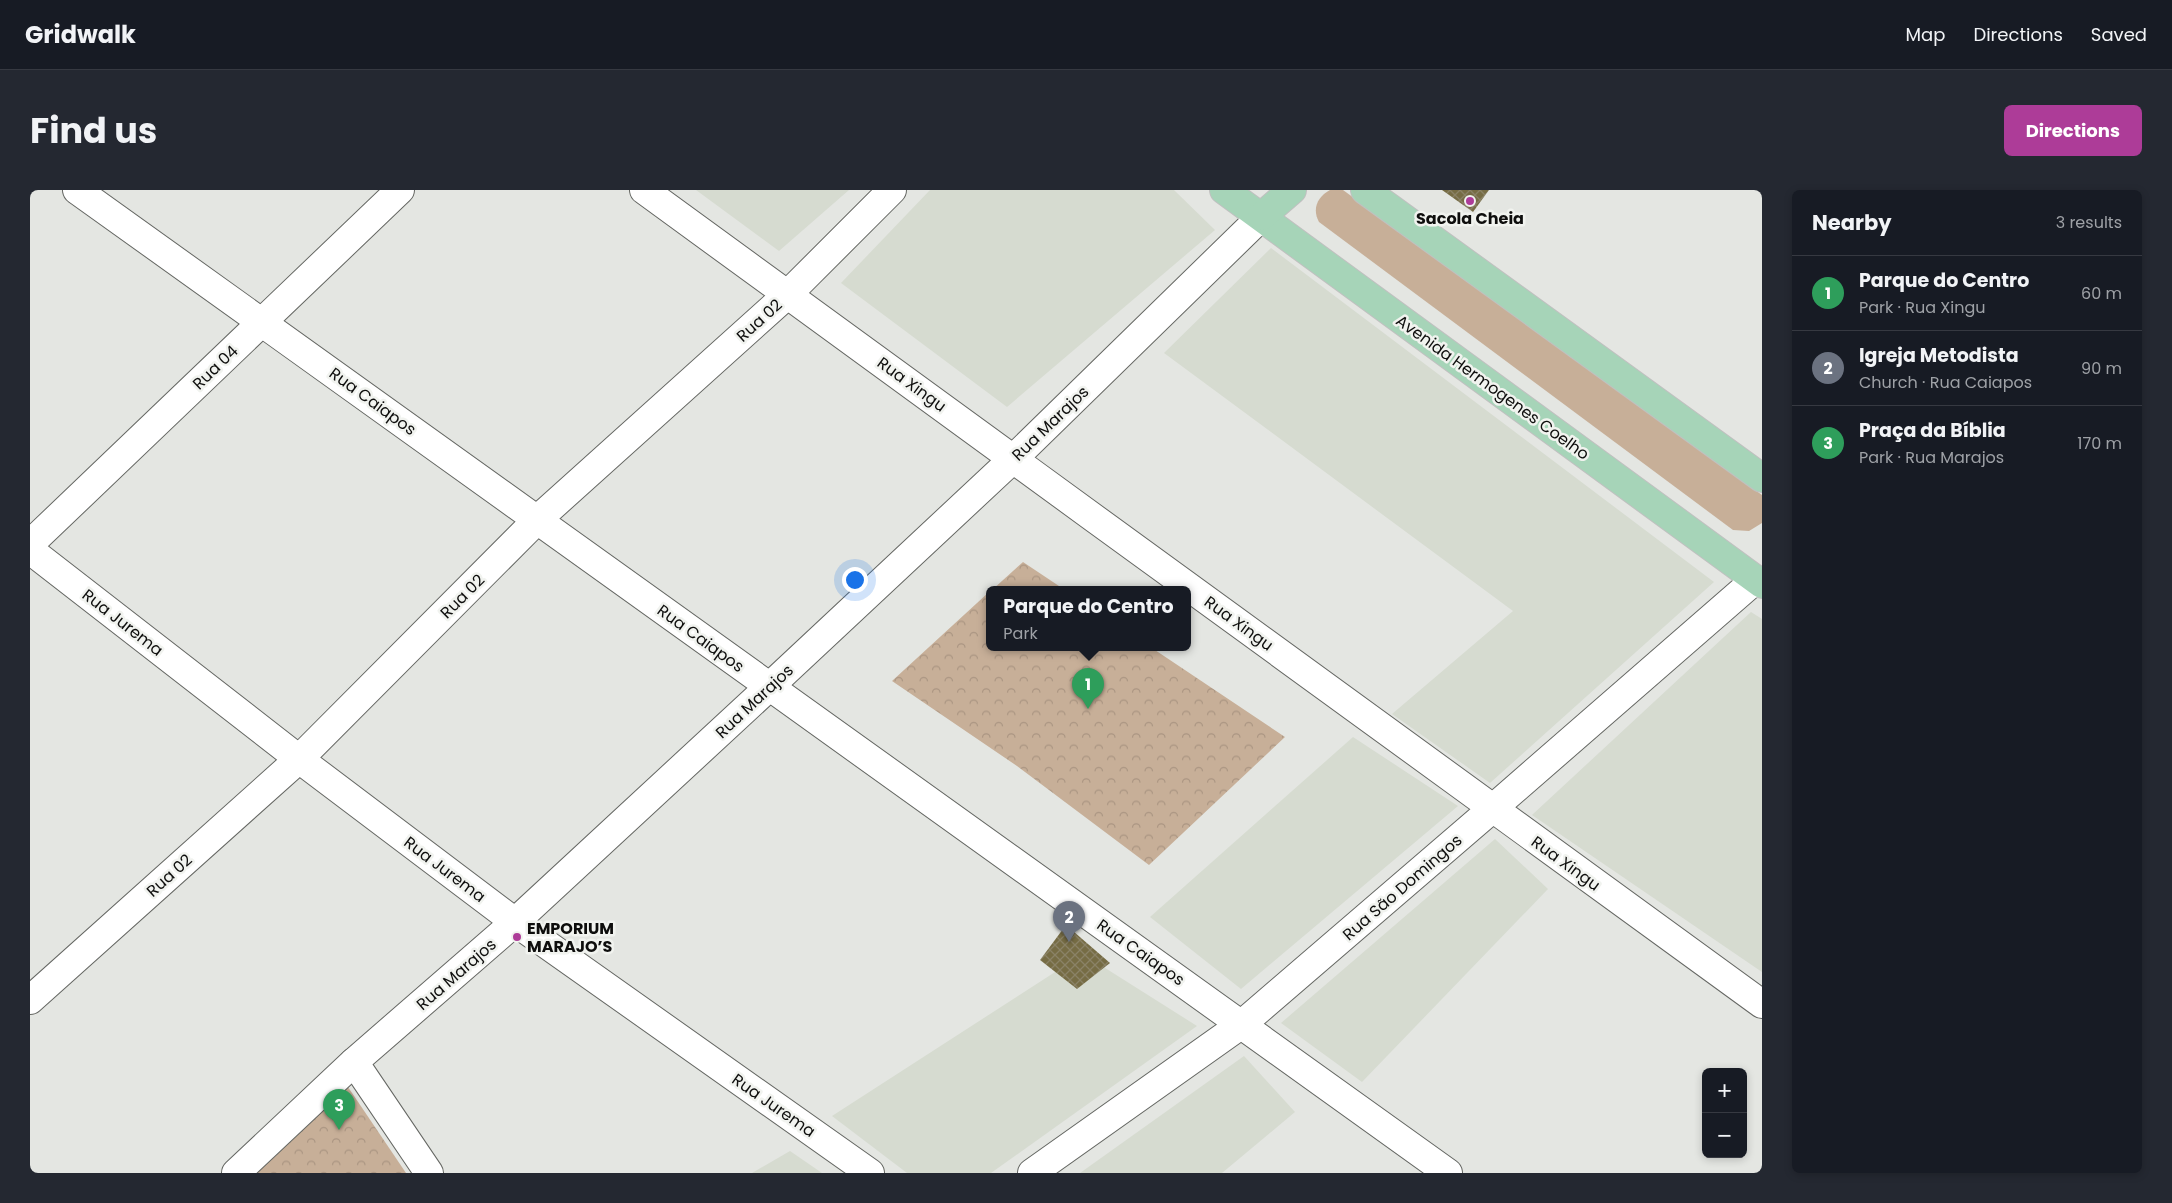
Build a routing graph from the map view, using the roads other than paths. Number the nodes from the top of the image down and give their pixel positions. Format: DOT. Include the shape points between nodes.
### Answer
graph roads {
  1 [pos="77,190"];
  2 [pos="400,190"];
  3 [pos="644,190"];
  4 [pos="892,190"];
  5 [pos="1224,190"];
  6 [pos="1292,190"];
  7 [pos="1365,190"];
  8 [pos="1262,216"];
  9 [pos="788,294"];
  10 [pos="262,322"];
  11 [pos="1014,458"];
  12 [pos="1762,478"];
  13 [pos="538,519"];
  14 [pos="30,544"];
  15 [pos="30,550"];
  16 [pos="1760,579"];
  17 [pos="1188,586"];
  18 [pos="1191,588"];
  19 [pos="769,688"];
  20 [pos="299,759"];
  21 [pos="1492,810"];
  22 [pos="516,922"];
  23 [pos="30,1000"];
  24 [pos="1762,1004"];
  25 [pos="1242,1024"];
  26 [pos="354,1062"];
  27 [pos="236,1173"];
  28 [pos="429,1173"];
  29 [pos="870,1173"];
  30 [pos="1032,1173"];
  31 [pos="1448,1173"];
  1 -- 10 [label="street, Rua Caiapos"];
  2 -- 10 [label="street, Rua 04"];
  3 -- 9 [label="street, Rua Xingu"];
  4 -- 9 [label="street, Rua 02"];
  5 -- 8 [label="main road, Avenida Hermogenes Coelho"];
  6 -- 8 [label="main road"];
  7 -- 12 [label="main road"];
  8 -- 11 [label="street, Rua Marajos"];
  8 -- 16 [label="main road, Avenida Hermogenes Coelho"];
  9 -- 11 [label="street, Rua Xingu"];
  9 -- 13 [label="street, Rua 02"];
  10 -- 13 [label="street, Rua Caiapos"];
  10 -- 14 [label="street, Rua 04"];
  11 -- 17 [label="street, Rua Xingu"];
  11 -- 19 [label="street, Rua Marajos"];
  13 -- 19 [label="street, Rua Caiapos"];
  13 -- 20 [label="street, Rua 02"];
  15 -- 20 [label="street, Rua Jurema"];
  16 -- 21 [label="street, Rua São Domingos"];
  18 -- 21 [label="street, Rua Xingu"];
  19 -- 22 [label="street, Rua Marajos"];
  19 -- 25 [label="street, Rua Caiapos"];
  20 -- 22 [label="street, Rua Jurema"];
  20 -- 23 [label="street, Rua 02"];
  21 -- 24 [label="street, Rua Xingu"];
  21 -- 25 [label="street, Rua São Domingos"];
  22 -- 26 [label="street, Rua Marajos"];
  22 -- 29 [label="street, Rua Jurema"];
  25 -- 30 [label="street, Rua São Domingos"];
  25 -- 31 [label="street, Rua Caiapos"];
  26 -- 27 [label="street, Rua Marajos"];
  26 -- 28 [label="street"];
}
